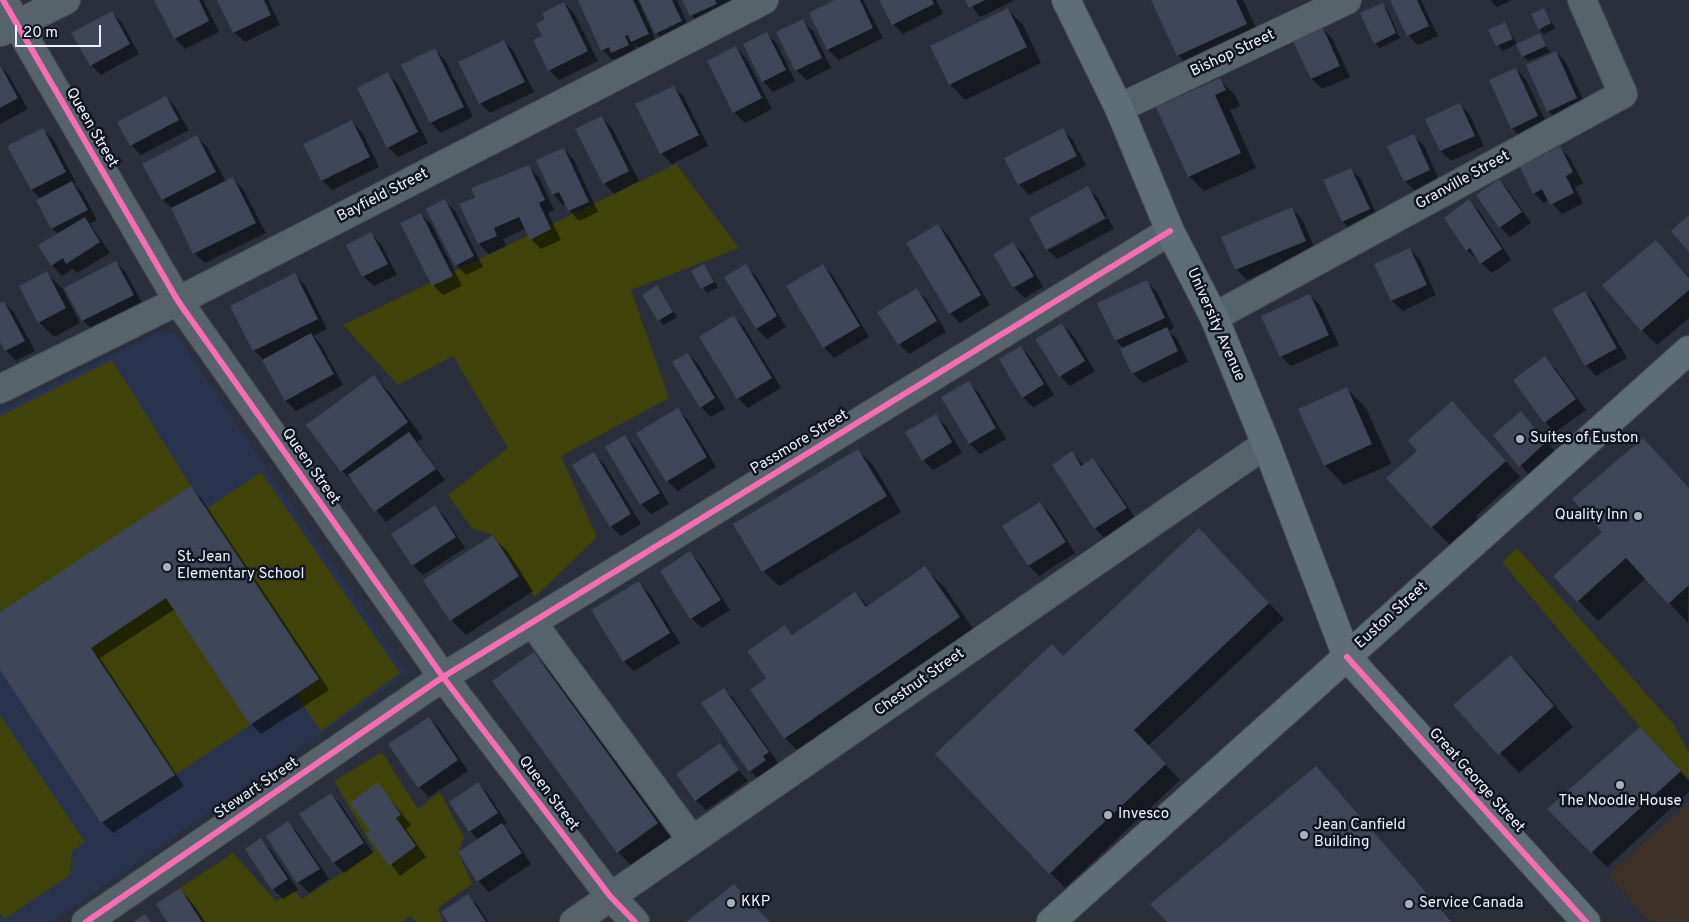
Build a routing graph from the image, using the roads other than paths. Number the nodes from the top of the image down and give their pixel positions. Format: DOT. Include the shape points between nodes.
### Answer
graph roads {
  1 [pos="3,0"];
  2 [pos="66,0"];
  3 [pos="764,0"];
  4 [pos="1066,0"];
  5 [pos="1347,0"];
  6 [pos="1582,0"];
  7 [pos="8,29"];
  8 [pos="1119,108"];
  9 [pos="1170,231"];
  10 [pos="178,301"];
  11 [pos="1214,317"];
  12 [pos="1689,350"];
  13 [pos="0,389"];
  14 [pos="1266,444"];
  15 [pos="532,622"];
  16 [pos="1347,657"];
  17 [pos="442,677"];
  18 [pos="692,840"];
  19 [pos="610,896"];
  20 [pos="86,922"];
  21 [pos="574,922"];
  22 [pos="635,922"];
  23 [pos="1050,922"];
  24 [pos="1586,922"];
  1 -- 7 [label="street, Queen Street"];
  2 -- 7 [label="street"];
  3 -- 10 [label="street, Bayfield Street"];
  4 -- 8 [label="main road, University Avenue"];
  5 -- 8 [label="street, Bishop Street"];
  6 -- 11 [label="street, Granville Street" via="1623,94"];
  7 -- 10 [label="street, Queen Street"];
  8 -- 9 [label="main road, University Avenue"];
  9 -- 11 [label="main road, University Avenue"];
  9 -- 15 [label="street, Passmore Street"];
  10 -- 13 [label="street, Bayfield Street"];
  10 -- 17 [label="street, Queen Street"];
  11 -- 14 [label="main road, University Avenue"];
  12 -- 16 [label="main road, Euston Street"];
  14 -- 16 [label="main road, University Avenue"];
  14 -- 18 [label="street, Chestnut Street"];
  15 -- 17 [label="street, Passmore Street"];
  15 -- 18 [label="street"];
  16 -- 23 [label="main road, Euston Street"];
  16 -- 24 [label="main road, Great George Street"];
  17 -- 19 [label="street, Queen Street"];
  17 -- 20 [label="street, Stewart Street"];
  18 -- 19 [label="street, Chestnut Street"];
  19 -- 21 [label="street, Chestnut Street"];
  19 -- 22 [label="street, Queen Street"];
}
